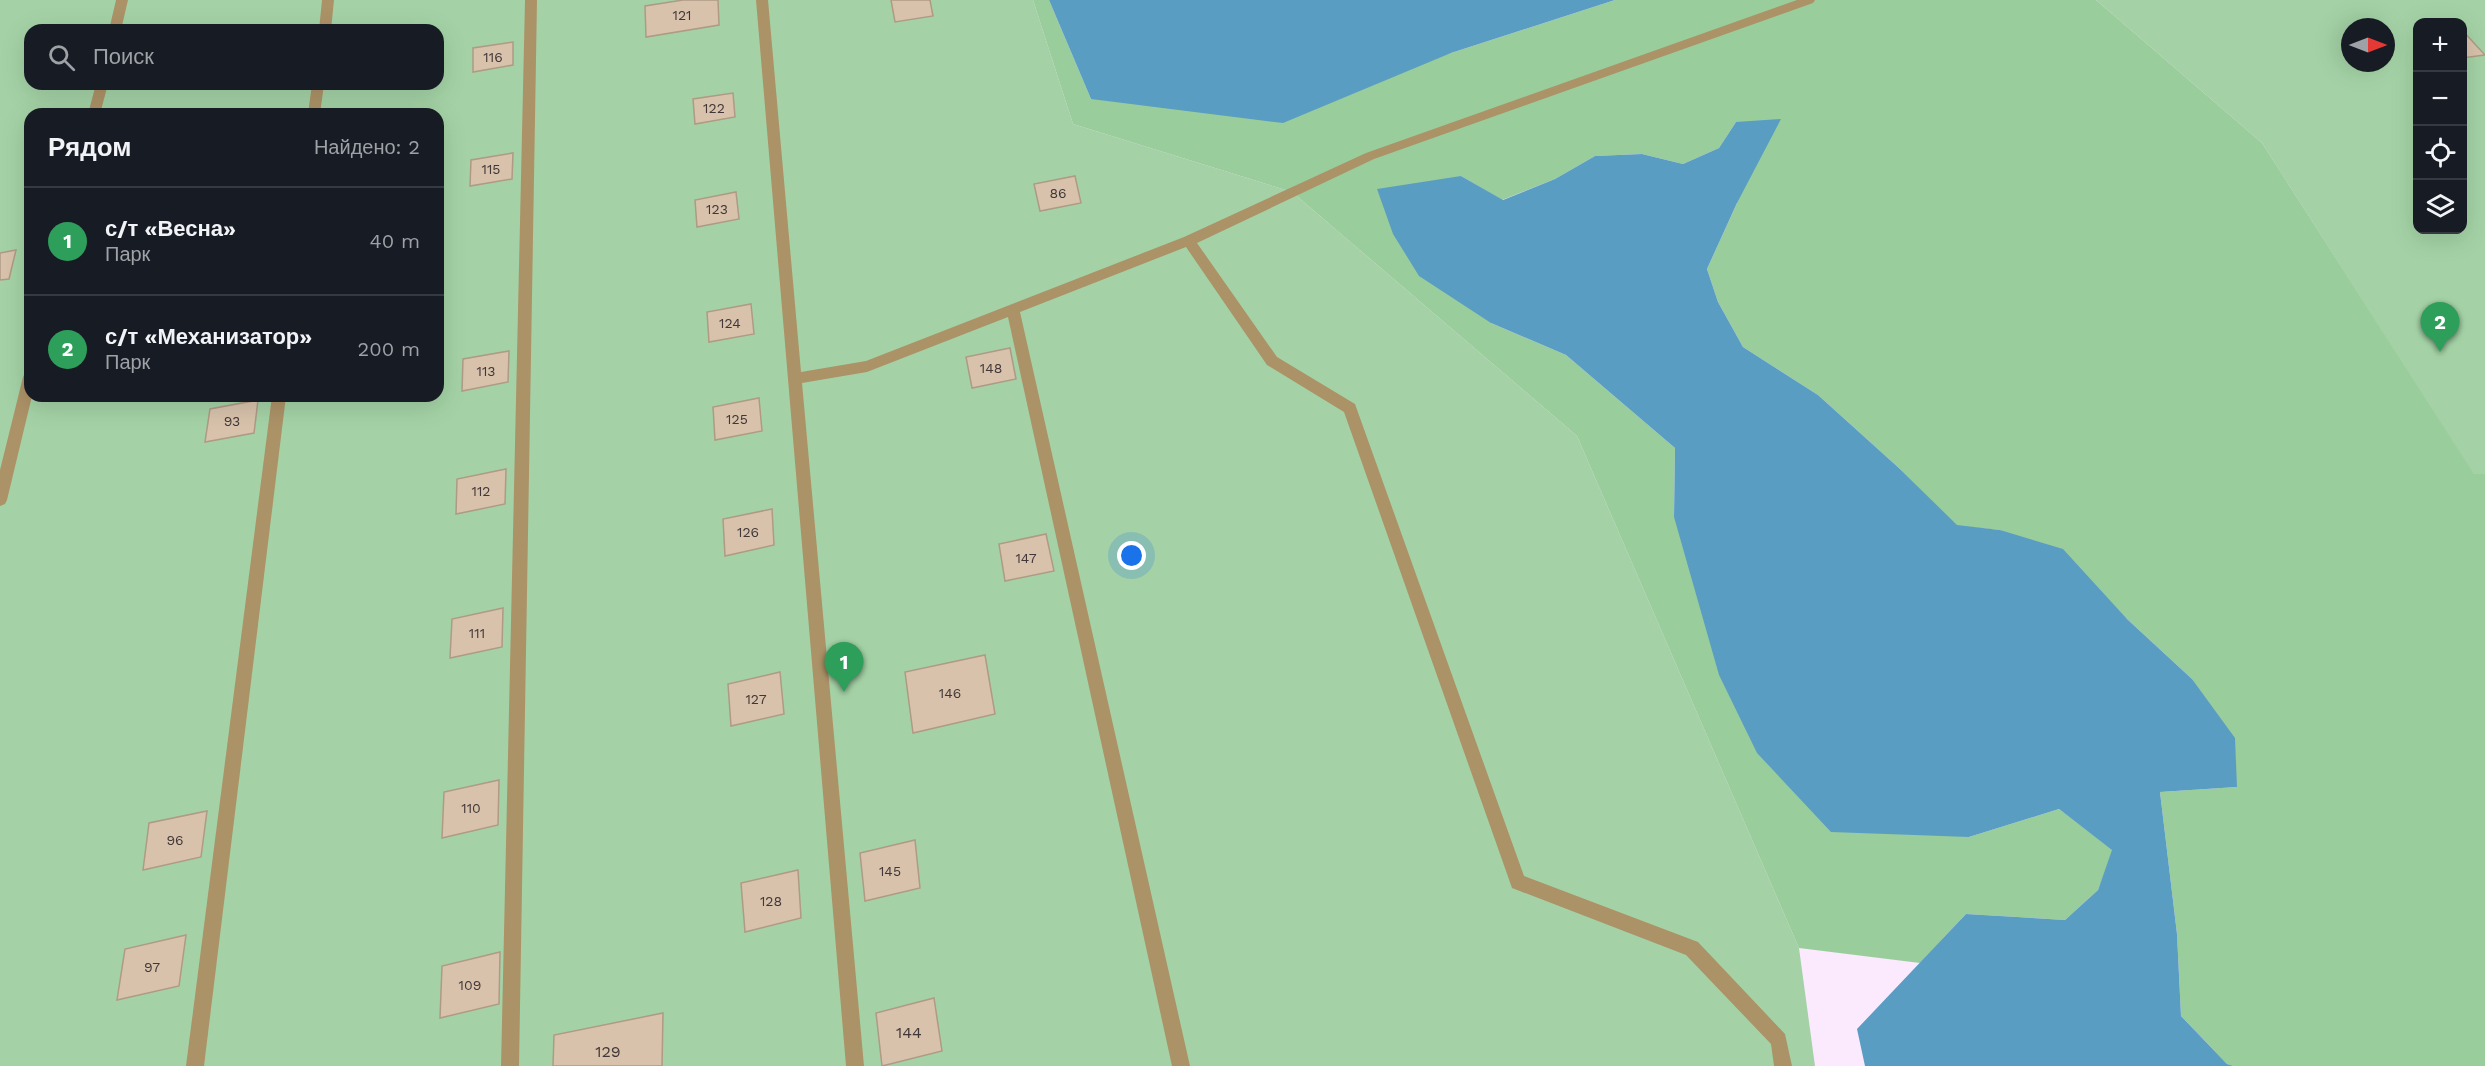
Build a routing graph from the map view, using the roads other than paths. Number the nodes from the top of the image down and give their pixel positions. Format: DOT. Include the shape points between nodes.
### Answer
graph roads {
  1 [pos="122,0"];
  2 [pos="328,0"];
  3 [pos="531,0"];
  4 [pos="762,0"];
  5 [pos="1809,0"];
  6 [pos="116,24"];
  7 [pos="326,24"];
  8 [pos="100,90"];
  9 [pos="317,90"];
  10 [pos="96,108"];
  11 [pos="315,108"];
  12 [pos="1189,241"];
  13 [pos="1013,310"];
  14 [pos="795,379"];
  15 [pos="24,402"];
  16 [pos="278,402"];
  17 [pos="0,500"];
  18 [pos="195,1066"];
  19 [pos="510,1066"];
  20 [pos="855,1066"];
  21 [pos="1181,1066"];
  22 [pos="1783,1066"];
  1 -- 6 [label="lane"];
  2 -- 7 [label="lane"];
  3 -- 19 [label="lane"];
  4 -- 14 [label="lane"];
  5 -- 12 [label="lane" via="1370,156"];
  8 -- 10 [label="lane"];
  9 -- 11 [label="lane"];
  12 -- 13 [label="lane"];
  12 -- 22 [label="lane" via="1272,361 1350,408 1518,882 1692,948 1779,1040"];
  13 -- 14 [label="lane" via="867,366"];
  13 -- 21 [label="lane"];
  14 -- 20 [label="lane"];
  15 -- 17 [label="lane"];
  16 -- 18 [label="lane"];
}
